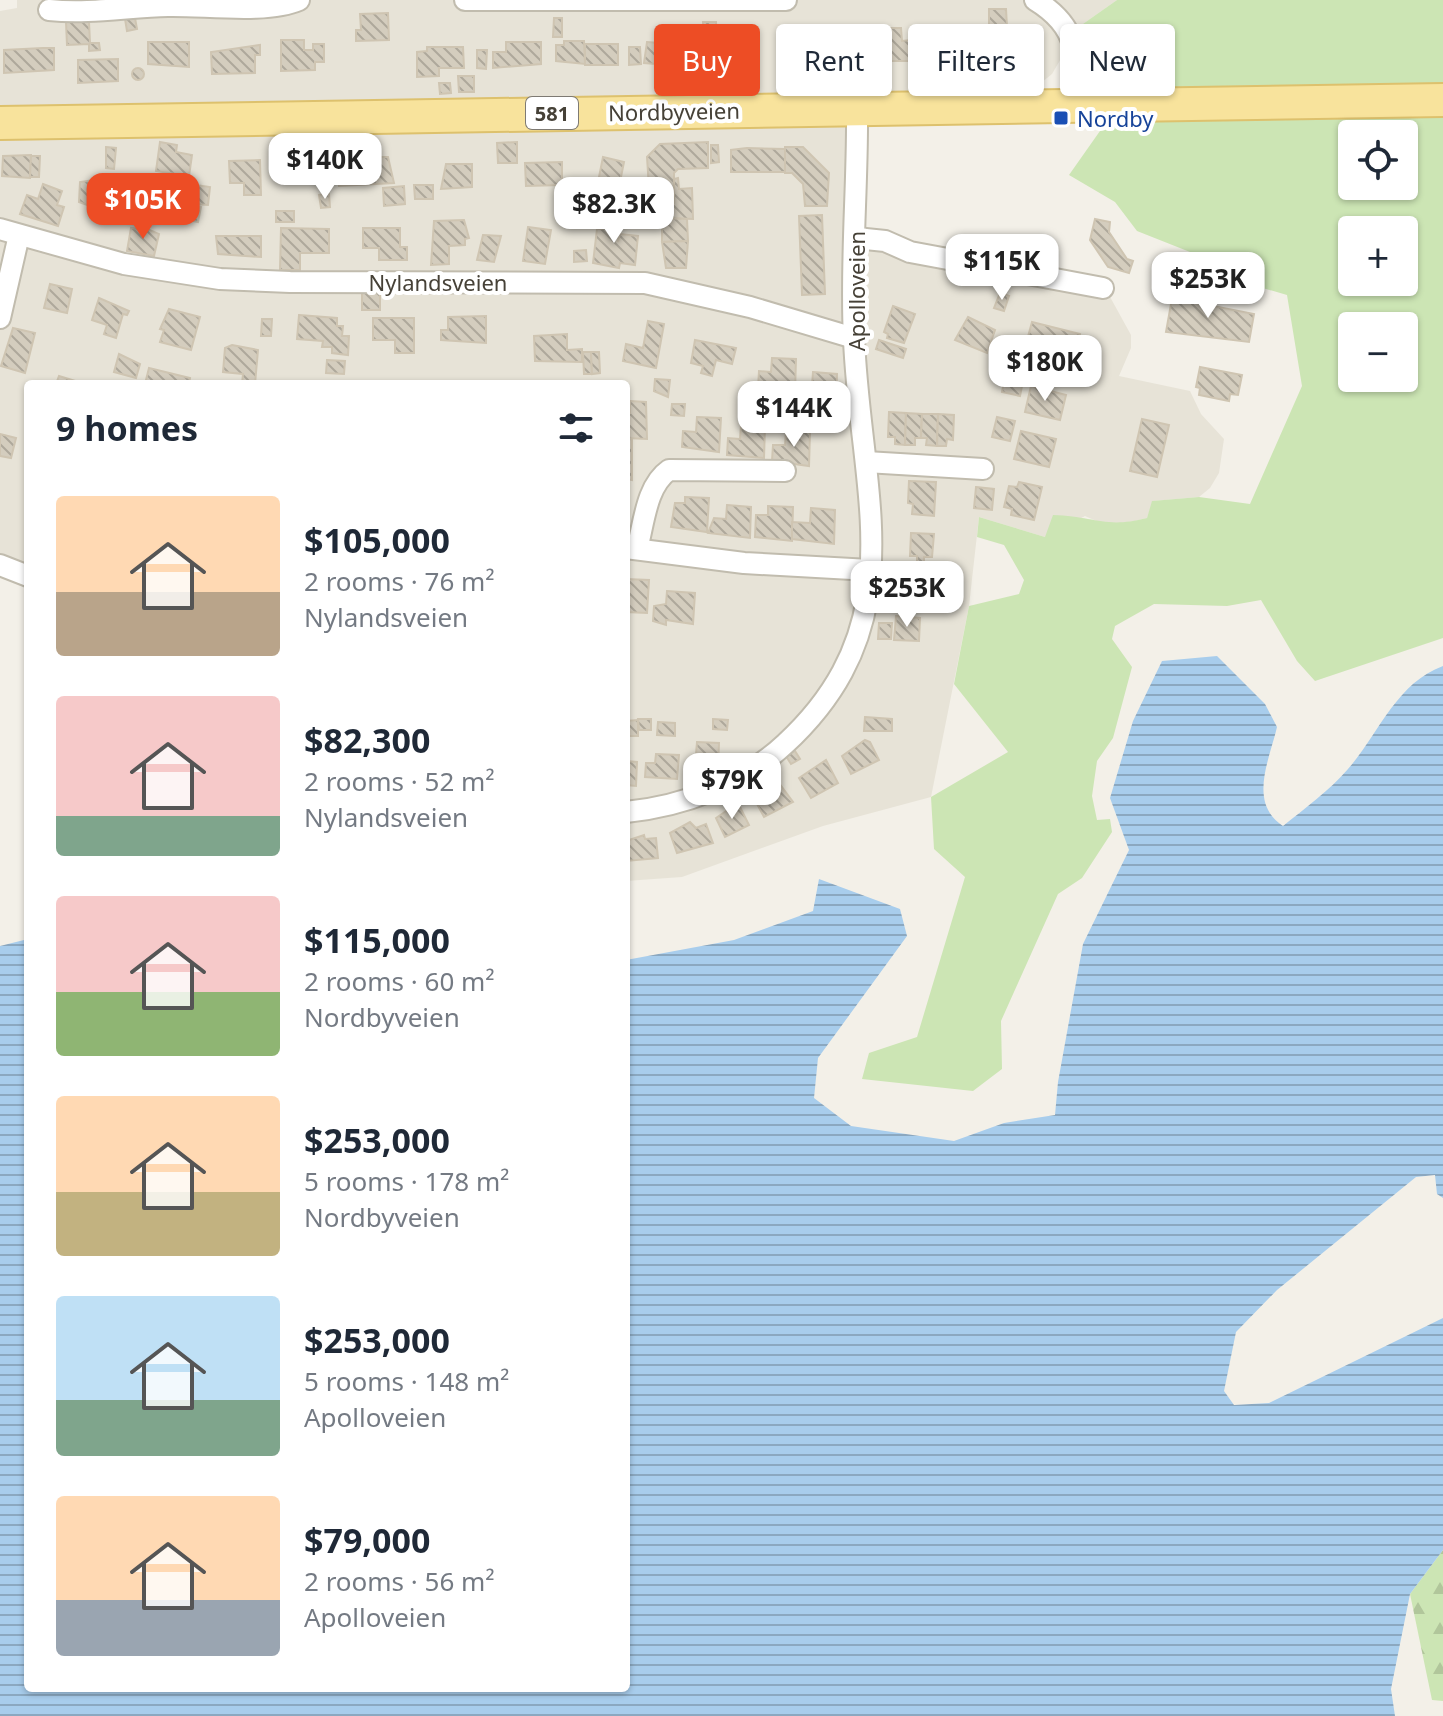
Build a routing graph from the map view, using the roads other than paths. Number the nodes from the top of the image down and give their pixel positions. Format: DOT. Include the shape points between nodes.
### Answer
graph roads {
  1 [pos="299,0"];
  2 [pos="465,0"];
  3 [pos="786,0"];
  4 [pos="1035,0"];
  5 [pos="49,10"];
  6 [pos="1443,100"];
  7 [pos="1073,106"];
  8 [pos="857,108"];
  9 [pos="0,123"];
  10 [pos="10,232"];
  11 [pos="856,238"];
  12 [pos="1103,288"];
  13 [pos="0,318"];
  14 [pos="854,338"];
  15 [pos="866,462"];
  16 [pos="983,469"];
  17 [pos="785,471"];
  18 [pos="632,548"];
  19 [pos="0,565"];
  20 [pos="870,570"];
  21 [pos="24,574"];
  22 [pos="630,811"];
  1 -- 5 [label="street" via="100,12"];
  2 -- 3 [label="street"];
  4 -- 7 [label="street" via="1060,20 1074,44"];
  6 -- 7 [label="main road, Nordbyveien / 581"];
  7 -- 8 [label="main road, Nordbyveien / 581"];
  8 -- 9 [label="main road, Nordbyveien / 581"];
  8 -- 11 [label="street, Apolloveien"];
  10 -- 13 [label="street, Nylandsveien"];
  10 -- 14 [label="street, Nylandsveien" via="124,264 220,279 645,283"];
  11 -- 12 [label="street"];
  11 -- 14 [label="street, Apolloveien"];
  14 -- 15 [label="street, Apolloveien"];
  15 -- 16 [label="street"];
  15 -- 20 [label="street, Apolloveien"];
  17 -- 18 [label="street" via="669,470 657,480"];
  18 -- 20 [label="street" via="744,563"];
  19 -- 21 [label="street"];
  20 -- 22 [label="street, Apolloveien" via="867,611 853,651 823,703 791,738 762,764 722,786 673,804"];
}
